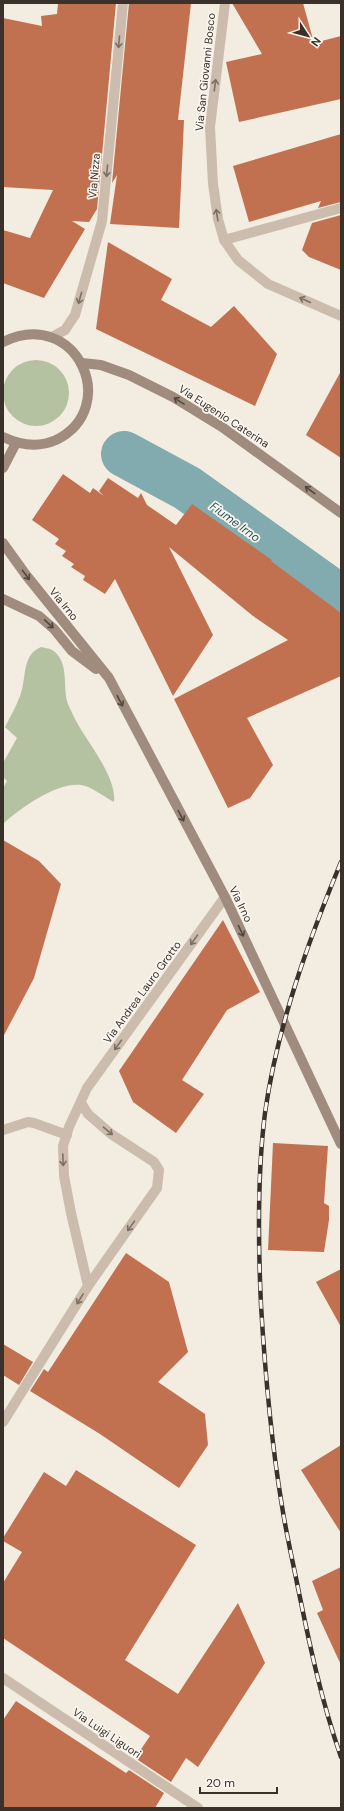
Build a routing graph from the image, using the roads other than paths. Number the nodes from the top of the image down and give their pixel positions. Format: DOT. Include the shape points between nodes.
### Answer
graph roads {
  1 [pos="123,3"];
  2 [pos="225,3"];
  3 [pos="341,208"];
  4 [pos="224,240"];
  5 [pos="341,316"];
  6 [pos="52,337"];
  7 [pos="3,342"];
  8 [pos="82,363"];
  9 [pos="3,437"];
  10 [pos="16,443"];
  11 [pos="3,468"];
  12 [pos="341,513"];
  13 [pos="3,543"];
  14 [pos="3,598"];
  15 [pos="3,608"];
  16 [pos="25,608"];
  17 [pos="108,678"];
  18 [pos="225,897"];
  19 [pos="81,1103"];
  20 [pos="3,1130"];
  21 [pos="67,1135"];
  22 [pos="341,1144"];
  23 [pos="88,1286"];
  24 [pos="3,1422"];
  25 [pos="3,1678"];
  26 [pos="198,1808"];
  1 -- 6 [label="street, Via Nizza, one-way" via="102,221 75,315 65,330"];
  4 -- 2 [label="street, Via San Giovanni Bosco, one-way" via="213,184 210,128"];
  3 -- 4 [label="street"];
  5 -- 4 [label="street, Via San Giovanni Bosco, one-way" via="268,284 238,260"];
  6 -- 7 [label="main road" via="34,334 16,336"];
  6 -- 8 [label="main road" via="74,352"];
  8 -- 10 [label="main road" via="88,395 75,425 63,436 48,443 32,446"];
  12 -- 8 [label="main road, Via Eugenio Caterina, one-way" via="222,427 173,397 101,364"];
  9 -- 10 [label="main road"];
  10 -- 11 [label="main road"];
  13 -- 17 [label="main road, Via Irno, one-way"];
  14 -- 16 [label="main road, Via Irno"];
  15 -- 16 [label="main road"];
  16 -- 17 [label="main road, Via Irno, one-way" via="47,622 72,651"];
  17 -- 18 [label="main road, Via Irno, one-way"];
  18 -- 19 [label="street, Via Andrea Lauro Grotto, one-way" via="87,1088"];
  18 -- 22 [label="main road, Via Irno, one-way"];
  19 -- 21 [label="street, Via Andrea Lauro Grotto"];
  19 -- 23 [label="street, one-way" via="88,1114 111,1134 154,1162 159,1170 157,1188"];
  20 -- 21 [label="street" via="34,1122"];
  21 -- 23 [label="street, Via Andrea Lauro Grotto, one-way" via="63,1146 64,1176"];
  23 -- 24 [label="street, one-way"];
  25 -- 26 [label="street, Via Luigi Liguori"];
}
